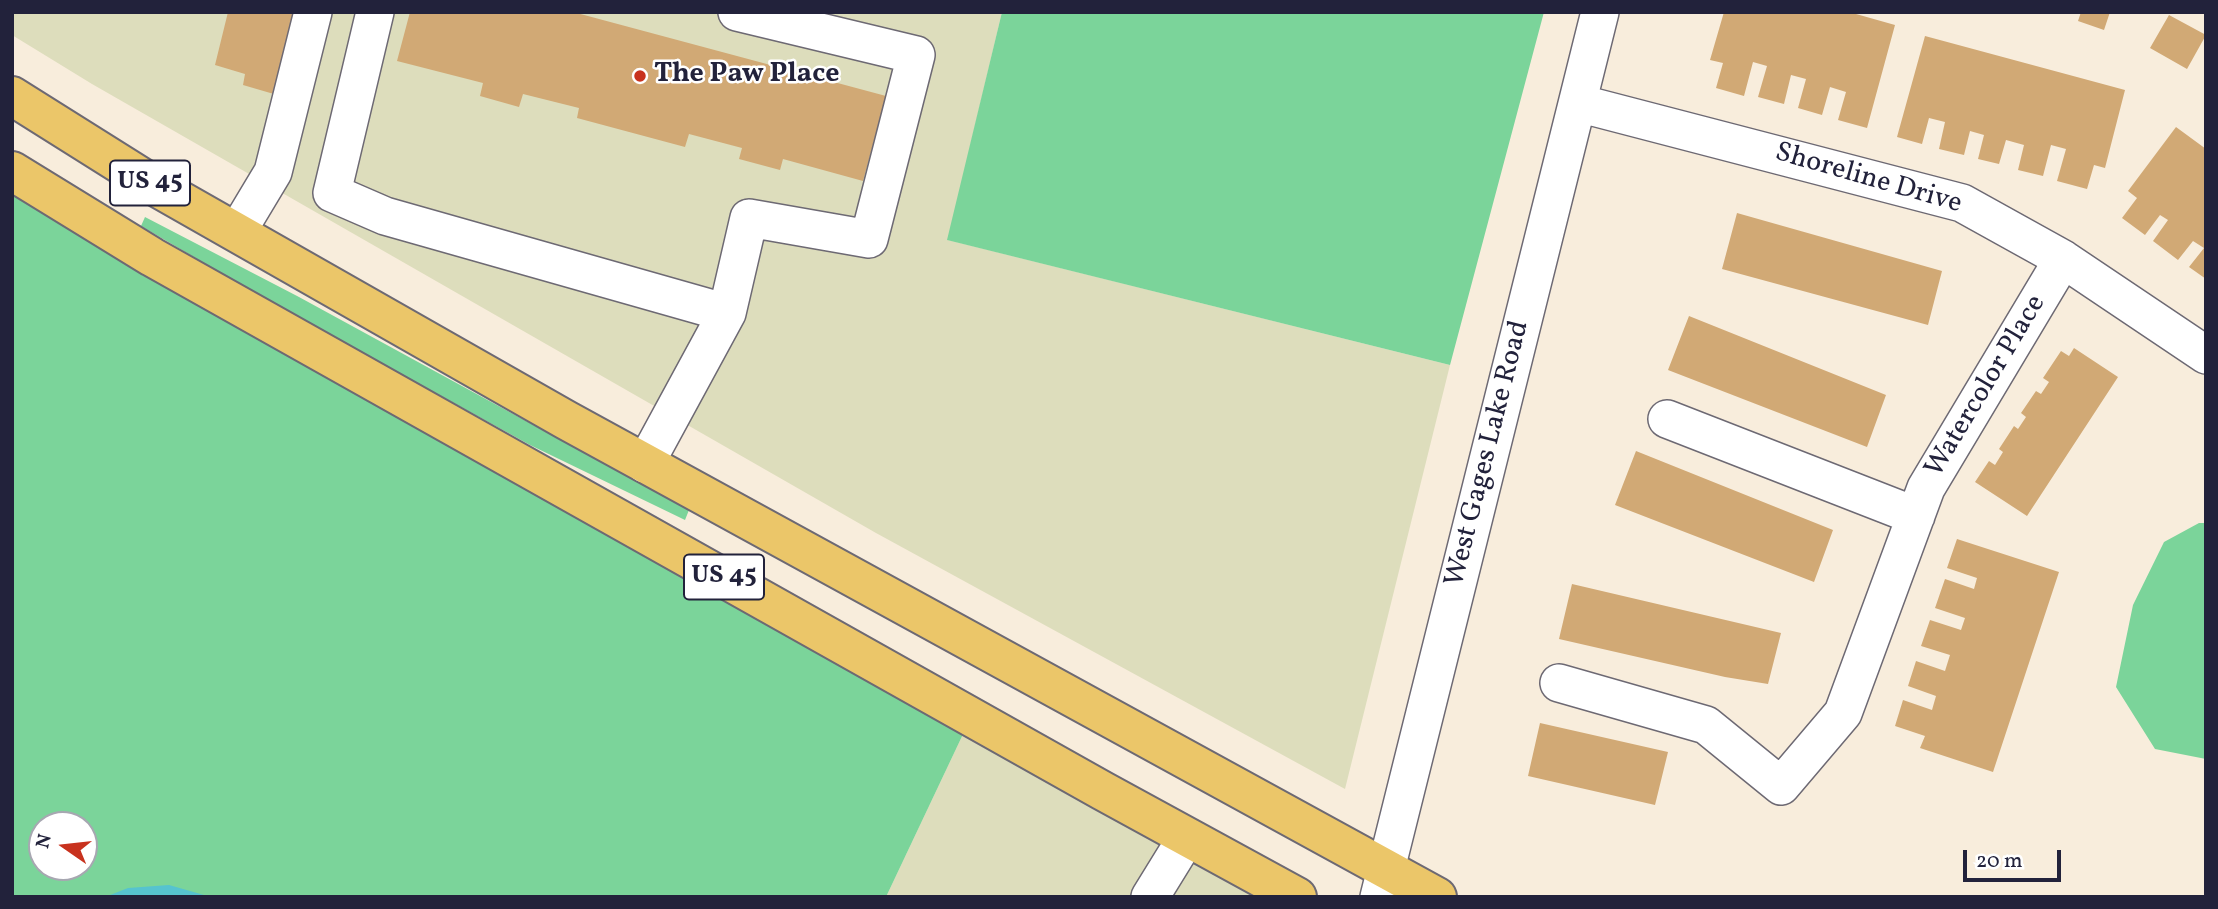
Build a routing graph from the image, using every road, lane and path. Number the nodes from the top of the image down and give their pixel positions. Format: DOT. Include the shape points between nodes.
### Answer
graph roads {
  1 [pos="313,12"];
  2 [pos="375,12"];
  3 [pos="737,12"];
  4 [pos="1600,12"];
  5 [pos="12,96"];
  6 [pos="1578,103"];
  7 [pos="12,171"];
  8 [pos="237,232"];
  9 [pos="2063,260"];
  10 [pos="727,313"];
  11 [pos="2206,355"];
  12 [pos="1667,419"];
  13 [pos="645,464"];
  14 [pos="1916,516"];
  15 [pos="1559,683"];
  16 [pos="1187,837"];
  17 [pos="1382,882"];
  18 [pos="1161,893"];
  19 [pos="1297,897"];
  20 [pos="1437,897"];
  1 -- 8 [label="street" via="273,172"];
  2 -- 10 [label="street" via="332,193 385,216"];
  3 -- 10 [label="street" via="916,55 869,239 749,218"];
  4 -- 6 [label="street, West Gages Lake Road"];
  5 -- 8 [label="main road, US 45"];
  6 -- 9 [label="street, Shoreline Drive" via="1962,203"];
  6 -- 17 [label="street, West Gages Lake Road"];
  7 -- 16 [label="main road, US 45" via="152,257"];
  8 -- 13 [label="main road, US 45"];
  9 -- 11 [label="street, Shoreline Drive"];
  9 -- 14 [label="street, Watercolor Place" via="1926,488"];
  10 -- 13 [label="street"];
  12 -- 14 [label="street"];
  13 -- 17 [label="main road, US 45"];
  14 -- 15 [label="street, Watercolor Place" via="1843,713 1781,786 1706,725"];
  16 -- 18 [label="street"];
  16 -- 19 [label="main road, US 45"];
  17 -- 20 [label="main road, US 45"];
}
